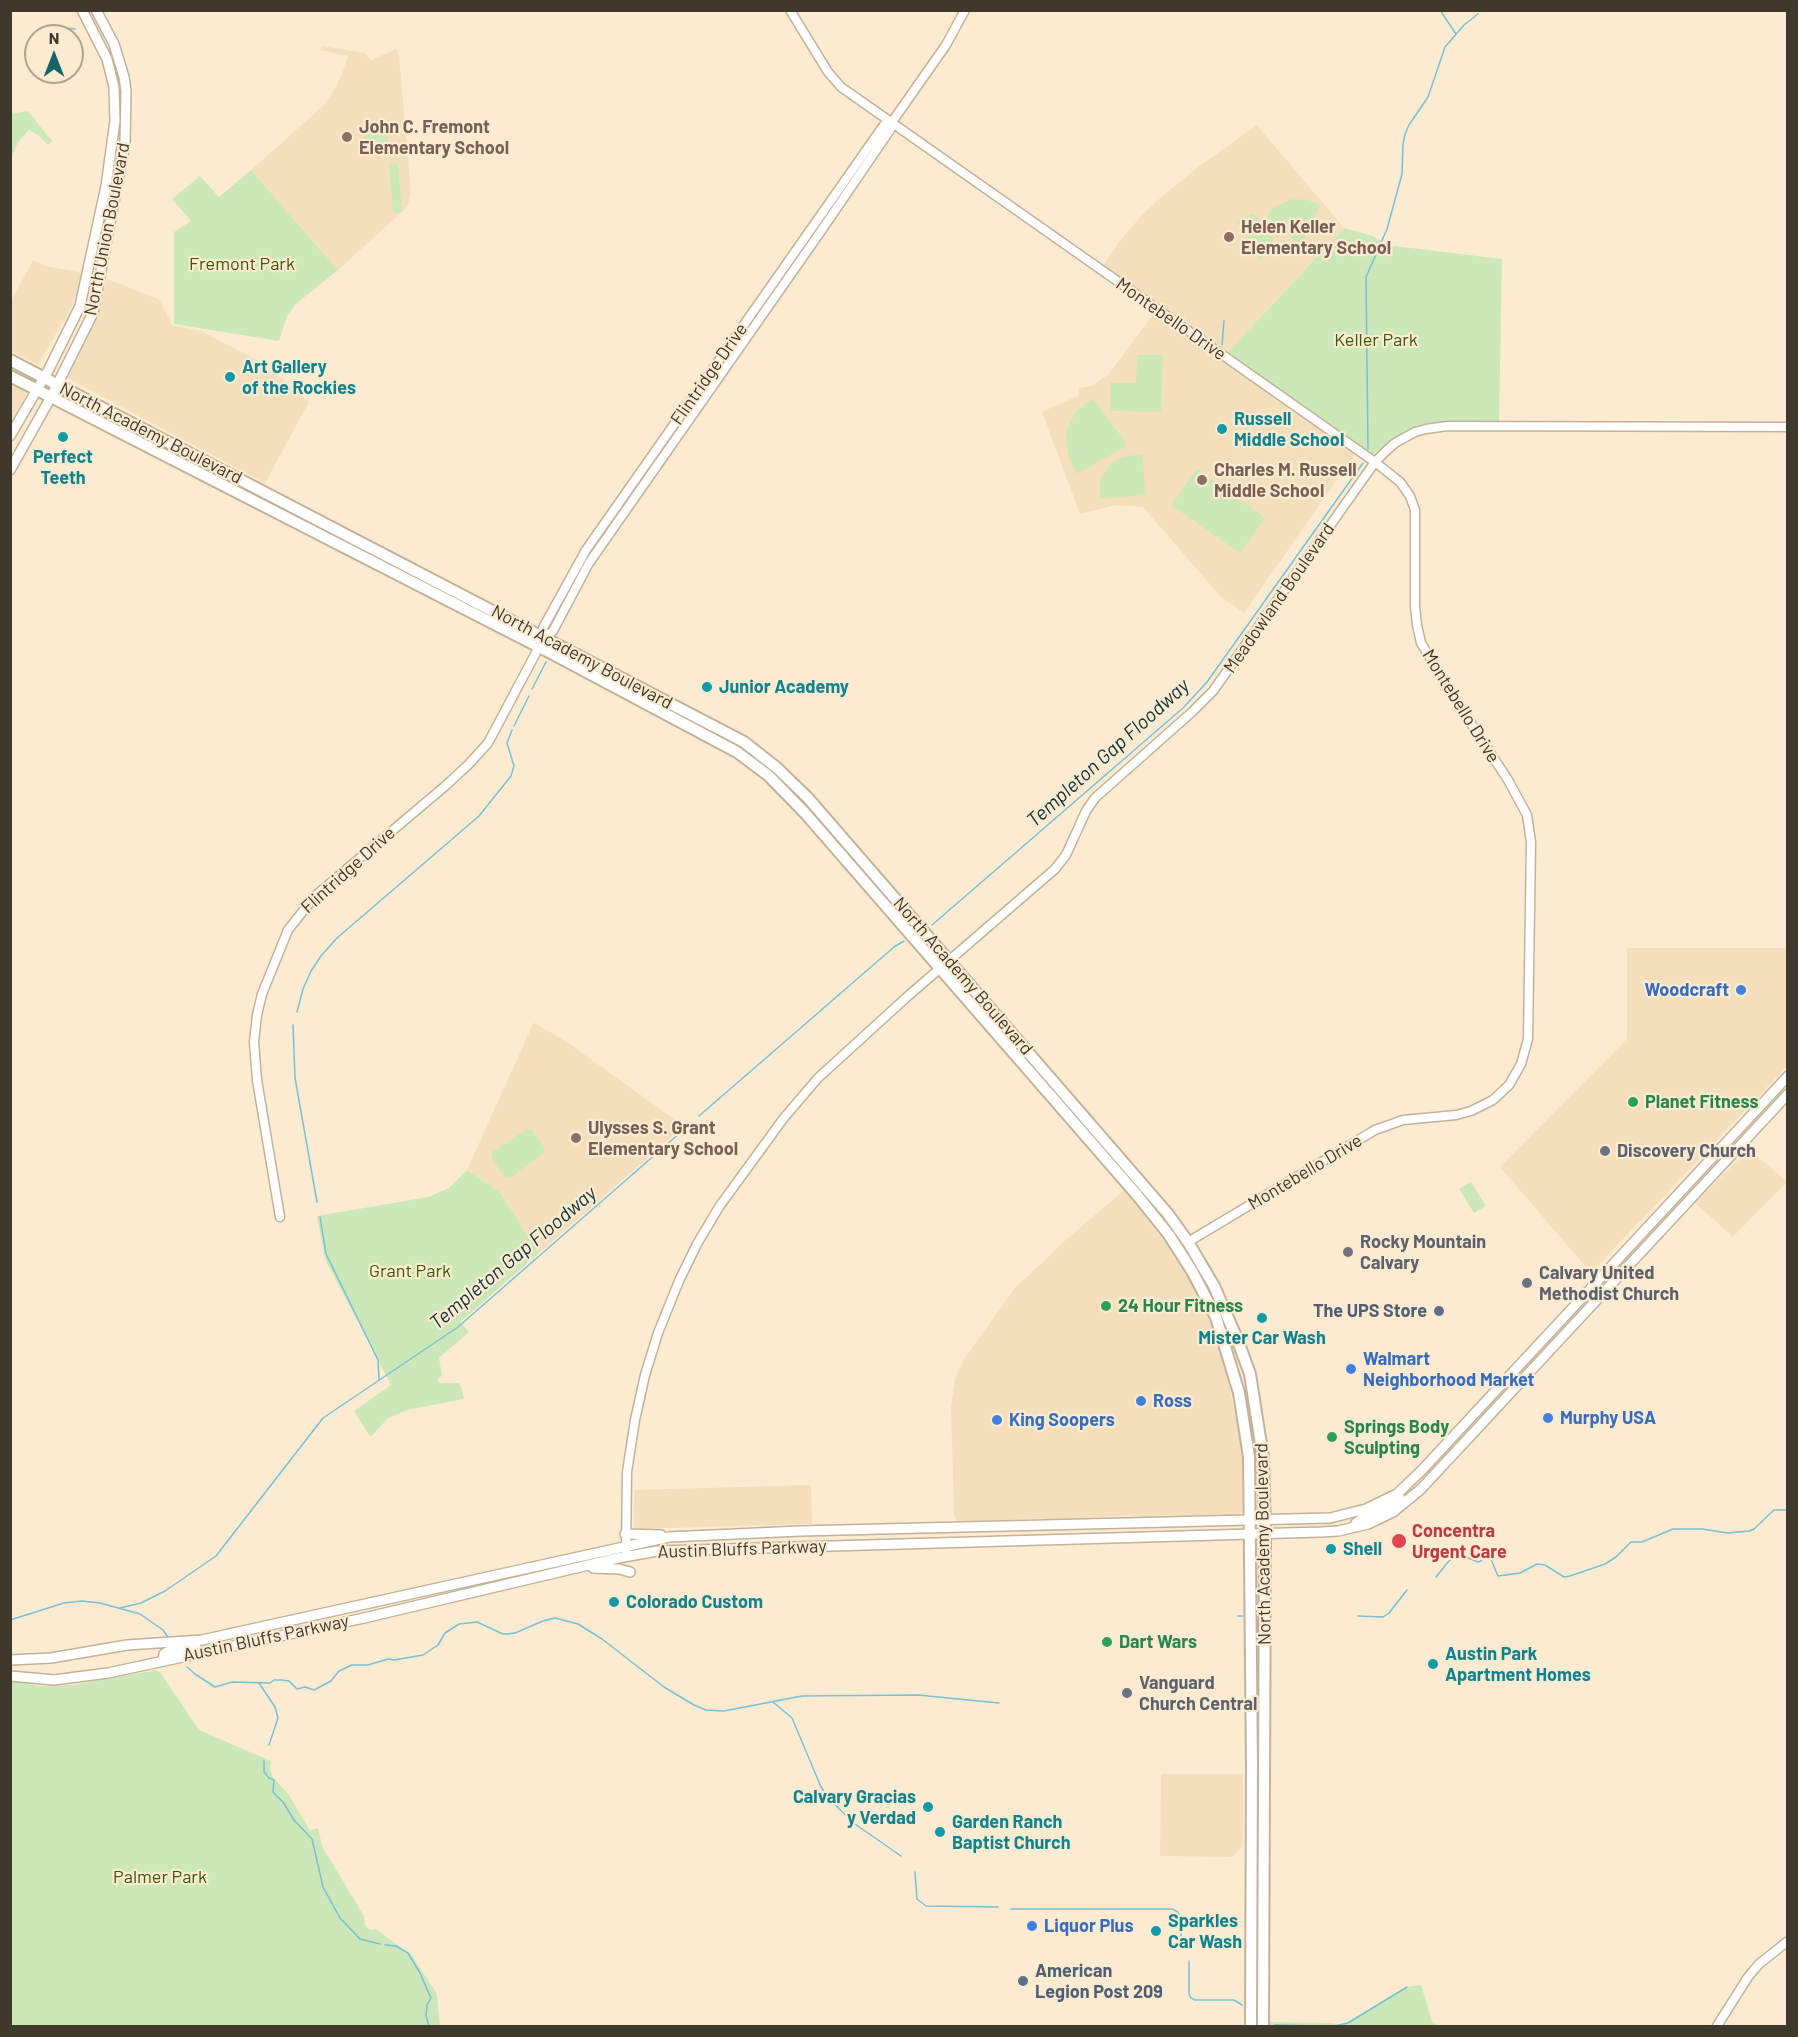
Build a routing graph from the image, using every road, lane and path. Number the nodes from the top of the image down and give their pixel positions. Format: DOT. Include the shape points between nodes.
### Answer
graph roads {
  1 [pos="82,10"];
  2 [pos="96,10"];
  3 [pos="790,10"];
  4 [pos="965,10"];
  5 [pos="891,122"];
  6 [pos="10,360"];
  7 [pos="10,376"];
  8 [pos="44,378"];
  9 [pos="57,385"];
  10 [pos="37,390"];
  11 [pos="51,397"];
  12 [pos="1788,427"];
  13 [pos="10,436"];
  14 [pos="1375,462"];
  15 [pos="10,470"];
  16 [pos="542,643"];
  17 [pos="945,964"];
  18 [pos="1788,1076"];
  19 [pos="1788,1094"];
  20 [pos="1115,1170"];
  21 [pos="280,1217"];
  22 [pos="1188,1242"];
  23 [pos="1626,1249"];
  24 [pos="1180,1252"];
  25 [pos="1627,1266"];
  26 [pos="1214,1286"];
  27 [pos="1457,1433"];
  28 [pos="1458,1449"];
  29 [pos="1405,1488"];
  30 [pos="1251,1519"];
  31 [pos="1265,1519"];
  32 [pos="1354,1528"];
  33 [pos="1265,1533"];
  34 [pos="625,1534"];
  35 [pos="1251,1534"];
  36 [pos="669,1537"];
  37 [pos="626,1545"];
  38 [pos="626,1556"];
  39 [pos="578,1568"];
  40 [pos="630,1572"];
  41 [pos="202,1640"];
  42 [pos="10,1660"];
  43 [pos="163,1660"];
  44 [pos="10,1676"];
  45 [pos="1788,1941"];
  46 [pos="1251,2026"];
  47 [pos="1263,2026"];
  48 [pos="1717,2026"];
  1 -- 8 [label="main road, North Union Boulevard" via="111,74 114,136 84,294"];
  2 -- 9 [label="main road, North Union Boulevard" via="114,44 124,77 125,137 93,313"];
  3 -- 5 [label="street, Montebello Drive" via="836,82"];
  4 -- 5 [label="street, Flintridge Drive" via="946,45"];
  5 -- 14 [label="street, Montebello Drive"];
  5 -- 16 [label="street, Flintridge Drive" via="884,125 586,550 543,628"];
  6 -- 8 [label="highway, North Academy Boulevard"];
  7 -- 10 [label="highway, North Academy Boulevard"];
  8 -- 9 [label="highway, North Academy Boulevard"];
  8 -- 10 [label="main road, North Union Boulevard"];
  9 -- 11 [label="main road, North Union Boulevard"];
  9 -- 16 [label="highway, North Academy Boulevard"];
  10 -- 11 [label="highway, North Academy Boulevard"];
  10 -- 13 [label="main road, North Union Boulevard"];
  11 -- 15 [label="main road, North Union Boulevard"];
  11 -- 16 [label="highway, North Academy Boulevard"];
  12 -- 14 [label="street, Meadowland Boulevard" via="1436,427 1405,437"];
  14 -- 17 [label="street, Meadowland Boulevard" via="1212,691 1095,798 1055,869"];
  14 -- 22 [label="street, Montebello Drive" via="1406,488 1415,510 1415,616 1424,649 1521,801 1529,821 1525,1053 1509,1085 1486,1105 1458,1114 1403,1120 1375,1130"];
  16 -- 17 [label="highway, North Academy Boulevard" via="718,740 760,769"];
  16 -- 21 [label="street, Flintridge Drive" via="483,749 315,896 295,919 281,945 262,994 254,1042"];
  17 -- 20 [label="highway, North Academy Boulevard"];
  17 -- 22 [label="highway, North Academy Boulevard" via="1150,1193"];
  17 -- 34 [label="street, Meadowland Boulevard" via="818,1078 749,1165 697,1245 668,1306 643,1382 629,1458"];
  18 -- 23 [label="main road, Austin Bluffs Parkway"];
  19 -- 25 [label="main road, Austin Bluffs Parkway"];
  20 -- 22 [label="highway" via="1128,1176 1177,1236"];
  20 -- 24 [label="highway, North Academy Boulevard"];
  22 -- 26 [label="highway, North Academy Boulevard"];
  23 -- 25 [label="main road"];
  23 -- 27 [label="main road, Austin Bluffs Parkway"];
  24 -- 26 [label="highway" via="1188,1253 1205,1281"];
  24 -- 30 [label="highway, North Academy Boulevard" via="1216,1317 1237,1383 1249,1457"];
  25 -- 28 [label="main road, Austin Bluffs Parkway"];
  26 -- 31 [label="highway, North Academy Boulevard" via="1253,1388 1263,1457"];
  27 -- 28 [label="main road"];
  27 -- 29 [label="main road, Austin Bluffs Parkway"];
  28 -- 32 [label="main road, Austin Bluffs Parkway" via="1407,1502"];
  29 -- 31 [label="main road, Austin Bluffs Parkway" via="1378,1504 1341,1516"];
  29 -- 32 [label="main road" via="1402,1497 1360,1520"];
  30 -- 31 [label="main road, Austin Bluffs Parkway"];
  30 -- 35 [label="highway, North Academy Boulevard"];
  30 -- 36 [label="main road, Austin Bluffs Parkway"];
  31 -- 33 [label="highway, North Academy Boulevard"];
  32 -- 33 [label="main road, Austin Bluffs Parkway"];
  33 -- 35 [label="main road, Austin Bluffs Parkway"];
  33 -- 47 [label="highway, North Academy Boulevard"];
  34 -- 36 [label="main road"];
  34 -- 37 [label="street, Meadowland Boulevard"];
  35 -- 38 [label="main road, Austin Bluffs Parkway" via="676,1550"];
  35 -- 46 [label="highway, North Academy Boulevard"];
  36 -- 37 [label="main road, Austin Bluffs Parkway"];
  37 -- 38 [label="street, Meadowland Boulevard"];
  37 -- 41 [label="main road, Austin Bluffs Parkway"];
  38 -- 39 [label="main road, Austin Bluffs Parkway"];
  39 -- 40 [label="main road"];
  39 -- 43 [label="main road, Austin Bluffs Parkway"];
  41 -- 42 [label="main road, Austin Bluffs Parkway"];
  41 -- 43 [label="main road" via="196,1646 167,1652"];
  43 -- 44 [label="main road, Austin Bluffs Parkway" via="67,1679"];
  45 -- 48 [label="street" via="1748,1977"];
}
